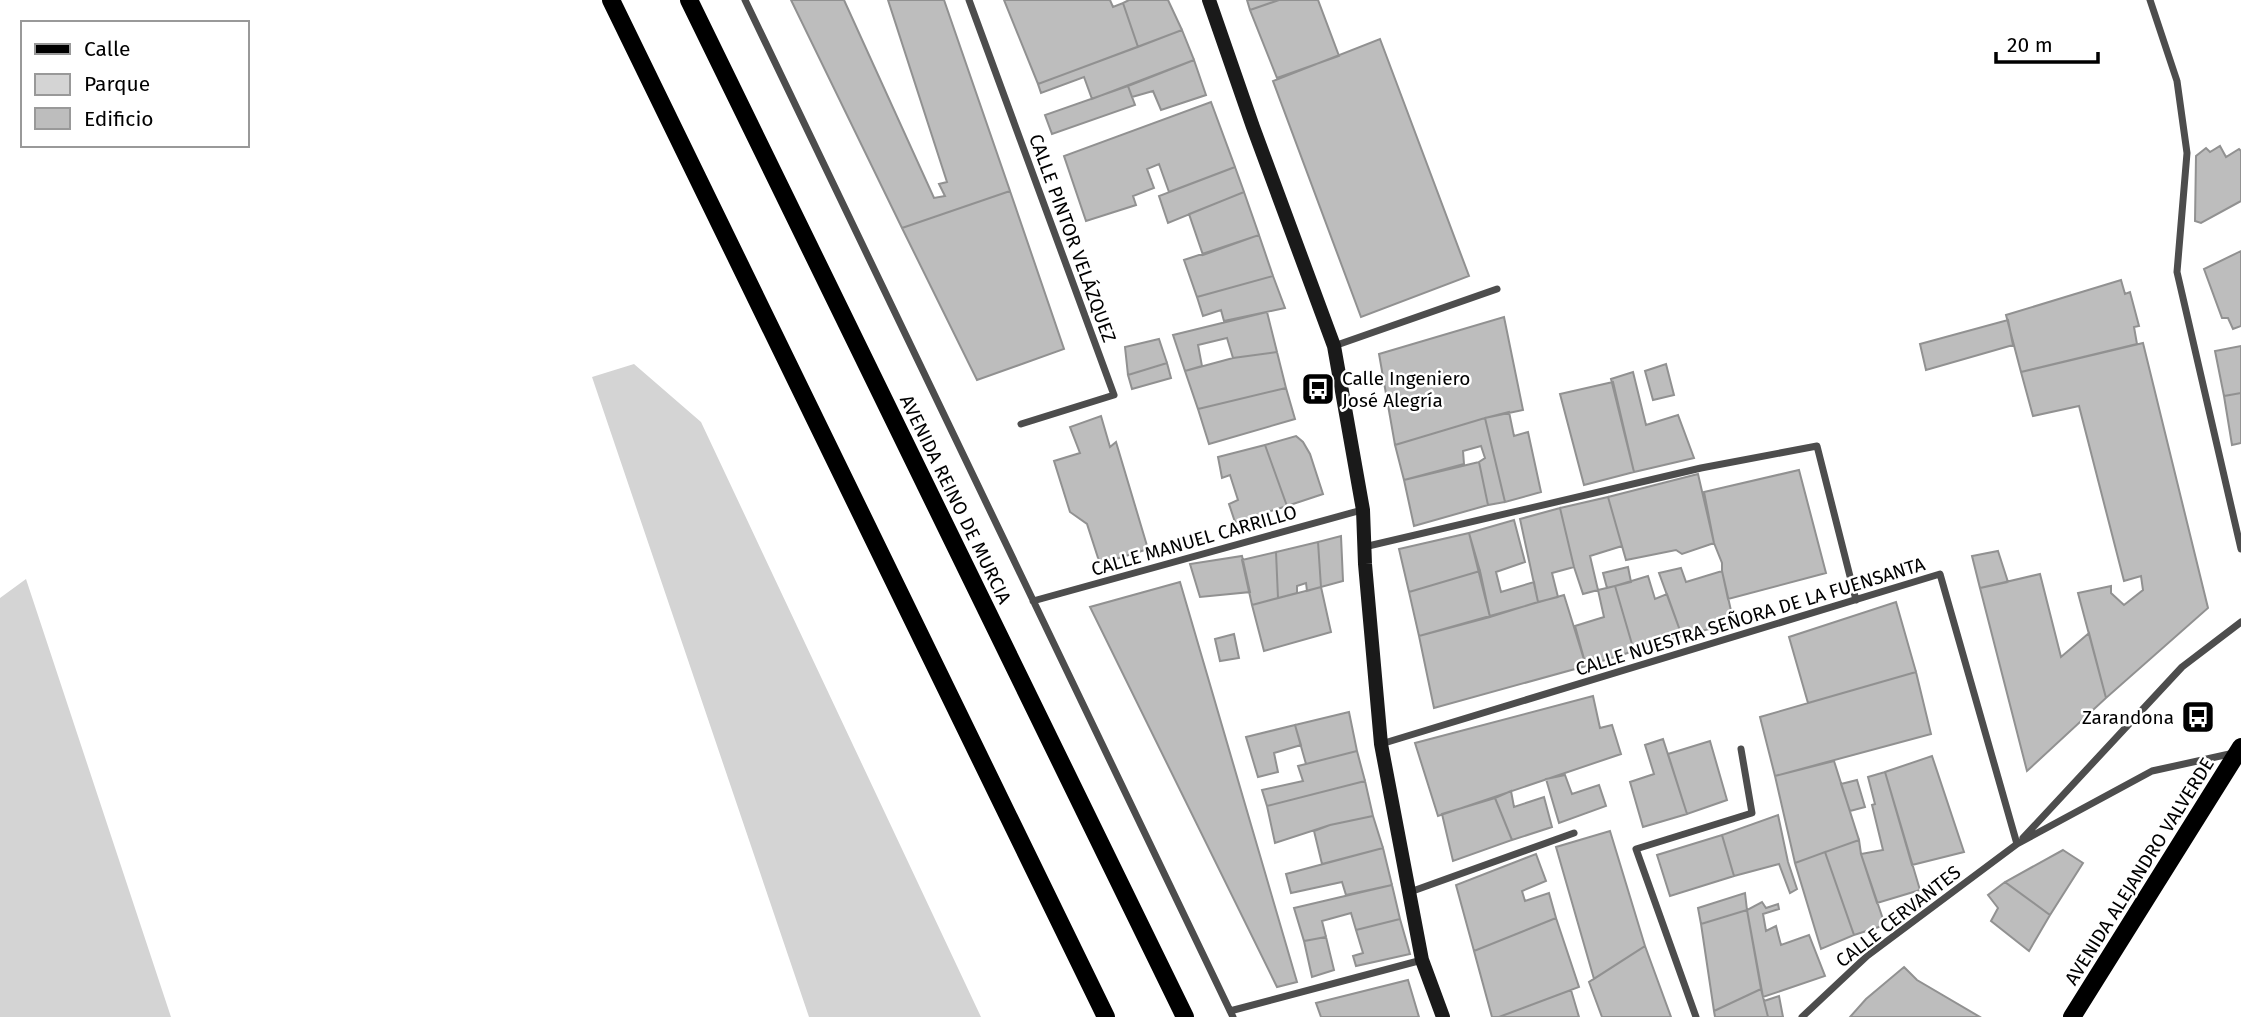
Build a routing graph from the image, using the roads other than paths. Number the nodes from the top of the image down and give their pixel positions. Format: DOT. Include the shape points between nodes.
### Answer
graph roads {
  1 [pos="611,0"];
  2 [pos="689,0"];
  3 [pos="745,0"];
  4 [pos="969,0"];
  5 [pos="1209,0"];
  6 [pos="2150,0"];
  7 [pos="1497,289"];
  8 [pos="1334,346"];
  9 [pos="1021,424"];
  10 [pos="1363,510"];
  11 [pos="1364,547"];
  12 [pos="2241,549"];
  13 [pos="1856,600"];
  14 [pos="1033,601"];
  15 [pos="2241,622"];
  16 [pos="1381,744"];
  17 [pos="1741,749"];
  18 [pos="2239,749"];
  19 [pos="1574,833"];
  20 [pos="2017,844"];
  21 [pos="1409,892"];
  22 [pos="1422,960"];
  23 [pos="1232,1014"];
  24 [pos="1106,1017"];
  25 [pos="1185,1017"];
  26 [pos="1443,1017"];
  27 [pos="1696,1017"];
  28 [pos="1802,1017"];
  29 [pos="2072,1017"];
  1 -- 24 [label="main road"];
  2 -- 25 [label="main road, AVENIDA REINO DE MURCIA"];
  3 -- 14 [label="street"];
  4 -- 9 [label="street, CALLE PINTOR VELÁZQUEZ" via="1114,395"];
  5 -- 8 [label="street"];
  6 -- 12 [label="street" via="2177,81 2187,153 2177,272"];
  7 -- 8 [label="street"];
  8 -- 10 [label="street"];
  10 -- 11 [label="street"];
  10 -- 14 [label="street, CALLE MANUEL CARRILLO"];
  11 -- 13 [label="street" via="1701,468 1816,446"];
  11 -- 16 [label="street"];
  13 -- 16 [label="street, CALLE NUESTRA SEÑORA DE LA FUENSANTA"];
  13 -- 20 [label="street, CALLE NUESTRA SEÑORA DE LA FUENSANTA" via="1940,574"];
  14 -- 23 [label="street"];
  15 -- 20 [label="street, CALLE CERVANTES" via="2182,667"];
  16 -- 21 [label="street"];
  17 -- 27 [label="street" via="1752,813 1636,849"];
  18 -- 20 [label="street, CALLE CERVANTES" via="2152,771"];
  18 -- 29 [label="main road, AVENIDA ALEJANDRO VALVERDE"];
  19 -- 21 [label="street"];
  20 -- 28 [label="street, CALLE CERVANTES" via="1867,956"];
  21 -- 22 [label="street"];
  22 -- 23 [label="street"];
  22 -- 26 [label="street"];
}
